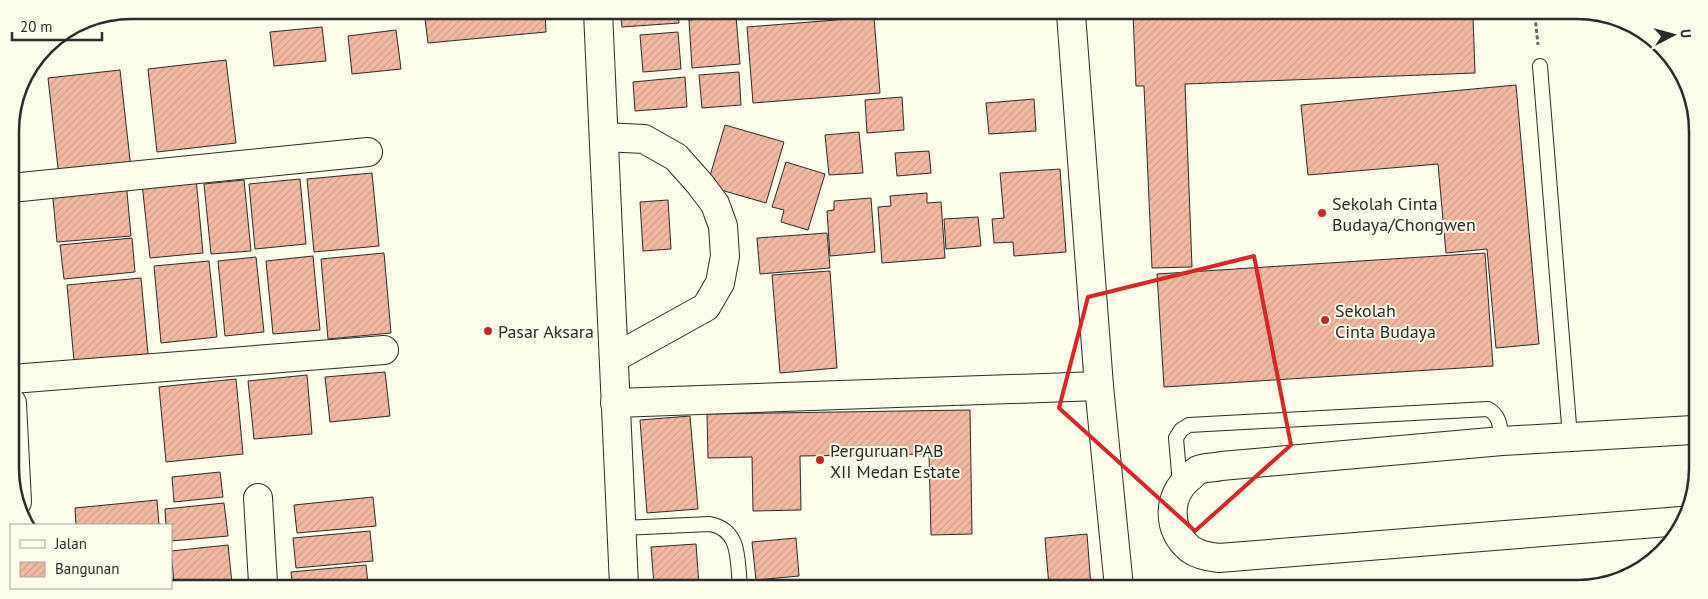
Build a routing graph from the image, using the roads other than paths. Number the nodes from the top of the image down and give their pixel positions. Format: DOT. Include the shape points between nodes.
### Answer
graph roads {
  1 [pos="598,19"];
  2 [pos="1072,19"];
  3 [pos="1540,66"];
  4 [pos="604,137"];
  5 [pos="368,152"];
  6 [pos="19,187"];
  7 [pos="384,350"];
  8 [pos="614,358"];
  9 [pos="19,378"];
  10 [pos="1099,386"];
  11 [pos="615,404"];
  12 [pos="1689,430"];
  13 [pos="1570,437"];
  14 [pos="1502,441"];
  15 [pos="1180,485"];
  16 [pos="258,498"];
  17 [pos="1675,521"];
  18 [pos="622,528"];
  19 [pos="263,580"];
  20 [pos="624,580"];
  21 [pos="739,580"];
  22 [pos="1118,580"];
  1 -- 4 [label="main road"];
  2 -- 10 [label="main road"];
  3 -- 13 [label="lane"];
  4 -- 8 [label="main road"];
  4 -- 8 [label="main road" via="644,139 676,157 714,204 723,226 726,256 720,283 706,307"];
  5 -- 6 [label="main road"];
  7 -- 9 [label="main road"];
  8 -- 11 [label="main road"];
  10 -- 11 [label="main road"];
  10 -- 22 [label="main road"];
  11 -- 18 [label="main road"];
  12 -- 13 [label="main road"];
  13 -- 14 [label="main road"];
  14 -- 15 [label="main road" via="1221,466 1198,470"];
  14 -- 15 [label="lane" via="1496,414 1488,409 1189,425 1176,438"];
  15 -- 17 [label="main road" via="1172,504 1173,524 1179,537 1191,550 1219,558"];
  16 -- 19 [label="main road"];
  18 -- 20 [label="main road"];
  18 -- 21 [label="lane" via="718,525 732,537 736,547"];
}
